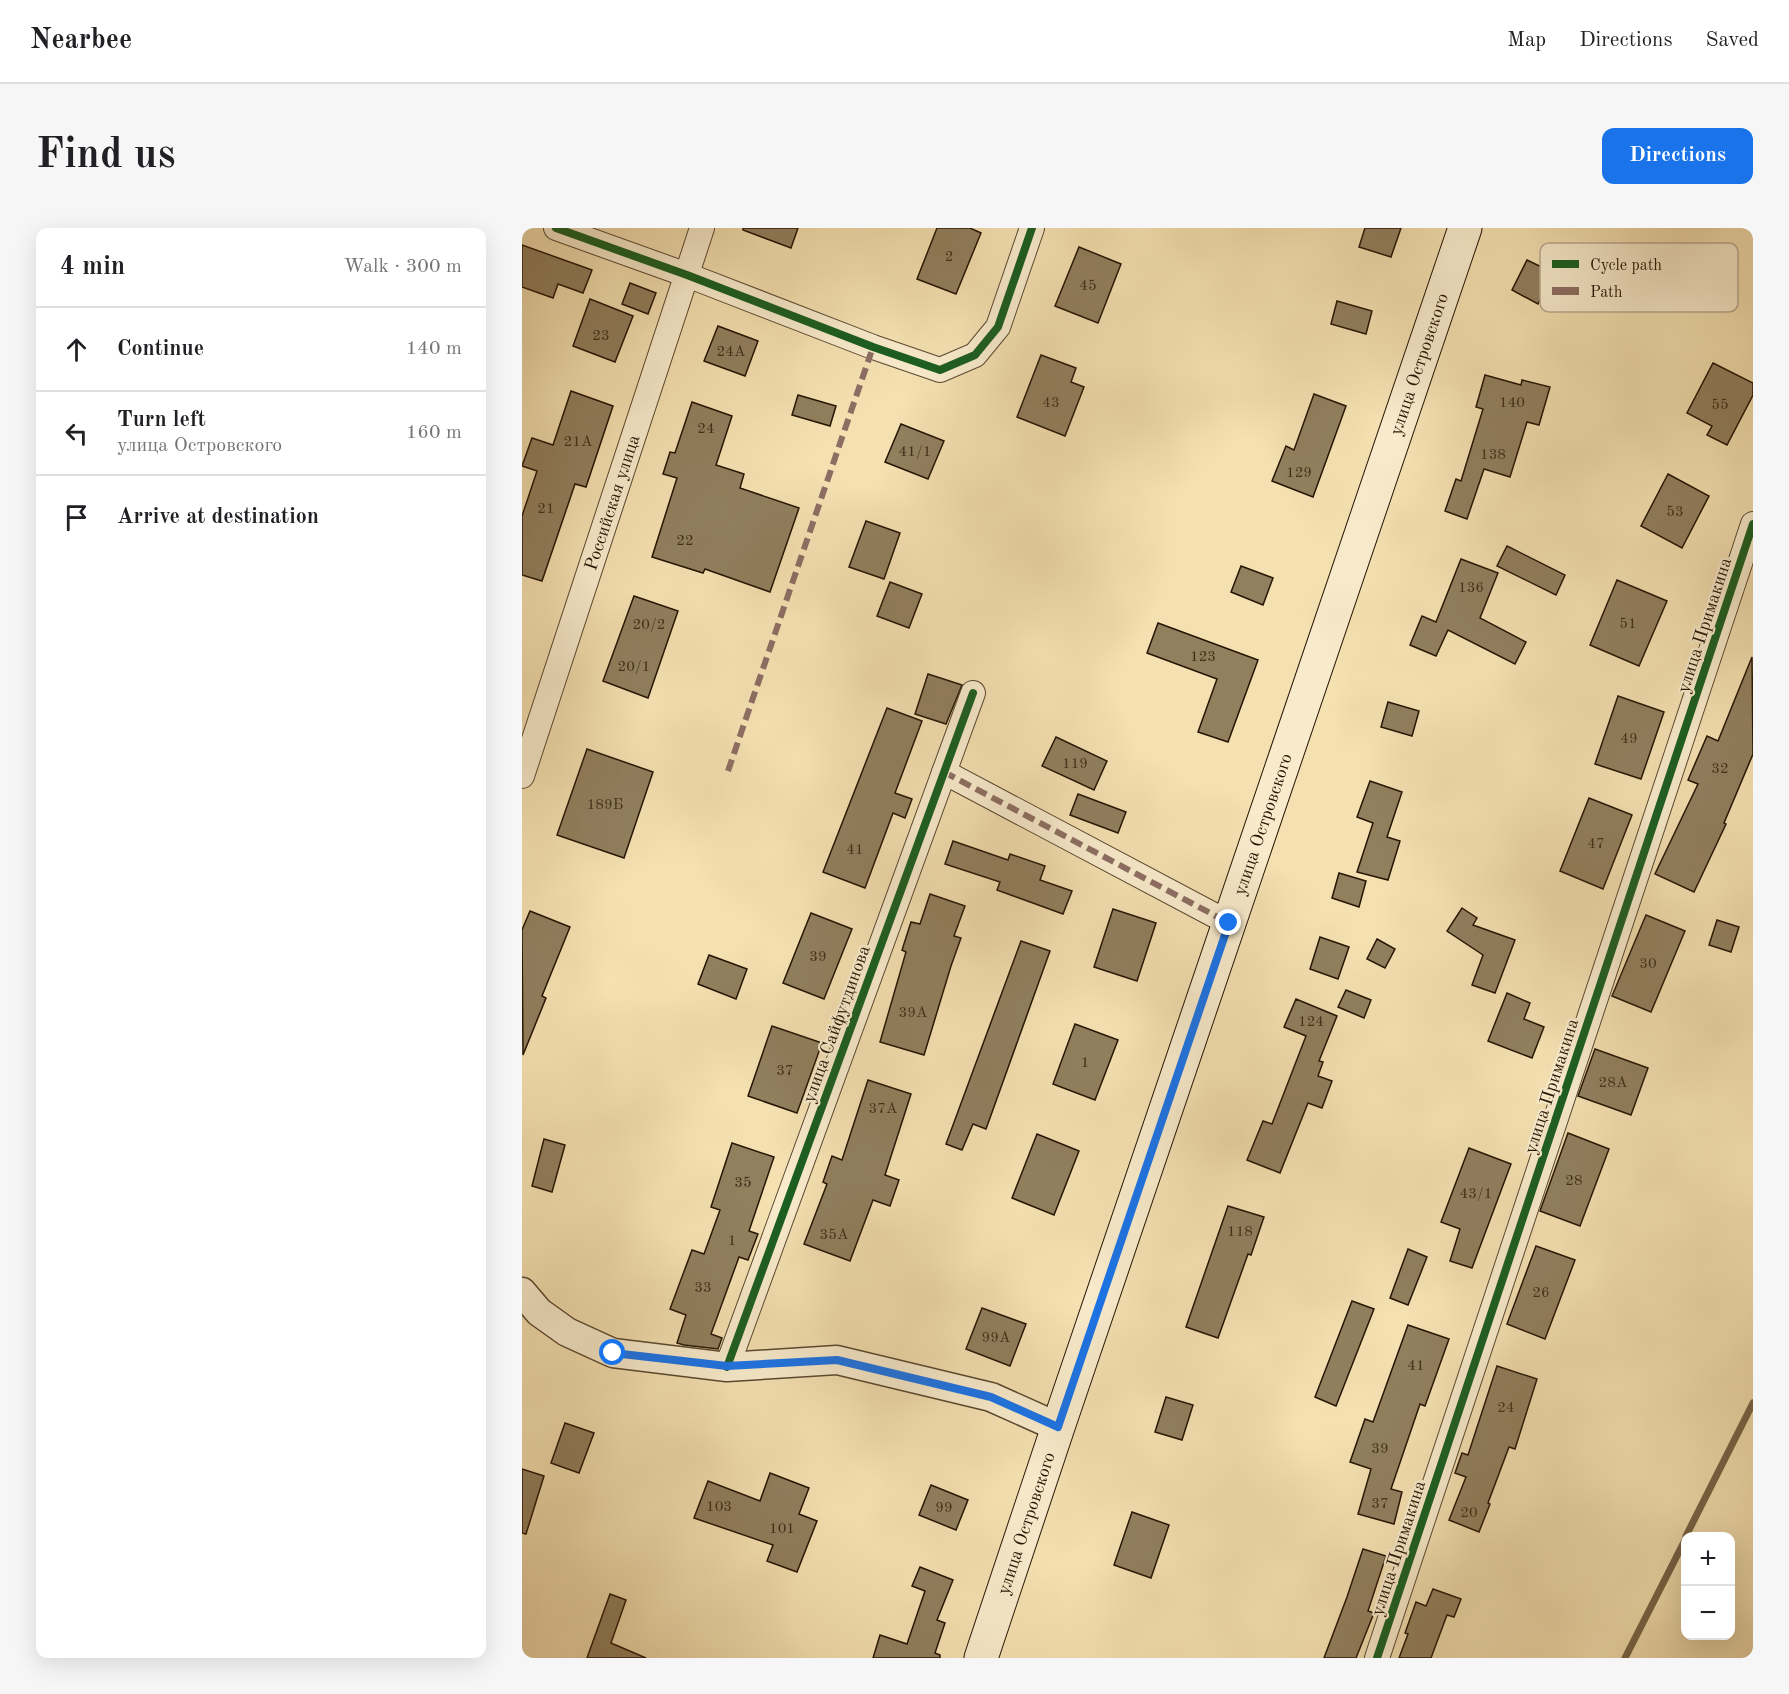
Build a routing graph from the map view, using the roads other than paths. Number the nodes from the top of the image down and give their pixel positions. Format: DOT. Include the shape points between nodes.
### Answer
graph roads {
  1 [pos="556,228"];
  2 [pos="702,228"];
  3 [pos="1032,228"];
  4 [pos="1465,228"];
  5 [pos="687,275"];
  6 [pos="1753,524"];
  7 [pos="974,693"];
  8 [pos="944,772"];
  9 [pos="522,777"];
  10 [pos="1229,923"];
  11 [pos="528,1309"];
  12 [pos="727,1366"];
  13 [pos="1058,1427"];
  14 [pos="981,1658"];
  15 [pos="1377,1658"];
  1 -- 5 [label="street"];
  2 -- 5 [label="street, Российская улица"];
  3 -- 5 [label="street" via="998,327 975,356 940,370"];
  4 -- 10 [label="main road, улица Островского"];
  5 -- 9 [label="street, Российская улица"];
  6 -- 15 [label="street, улица Примакина"];
  7 -- 8 [label="street, улица Сайфутдинова"];
  8 -- 10 [label="street"];
  8 -- 12 [label="street, улица Сайфутдинова"];
  10 -- 13 [label="main road, улица Островского"];
  11 -- 12 [label="street" via="613,1353"];
  12 -- 13 [label="street" via="837,1360 991,1397"];
  13 -- 14 [label="main road, улица Островского"];
}
